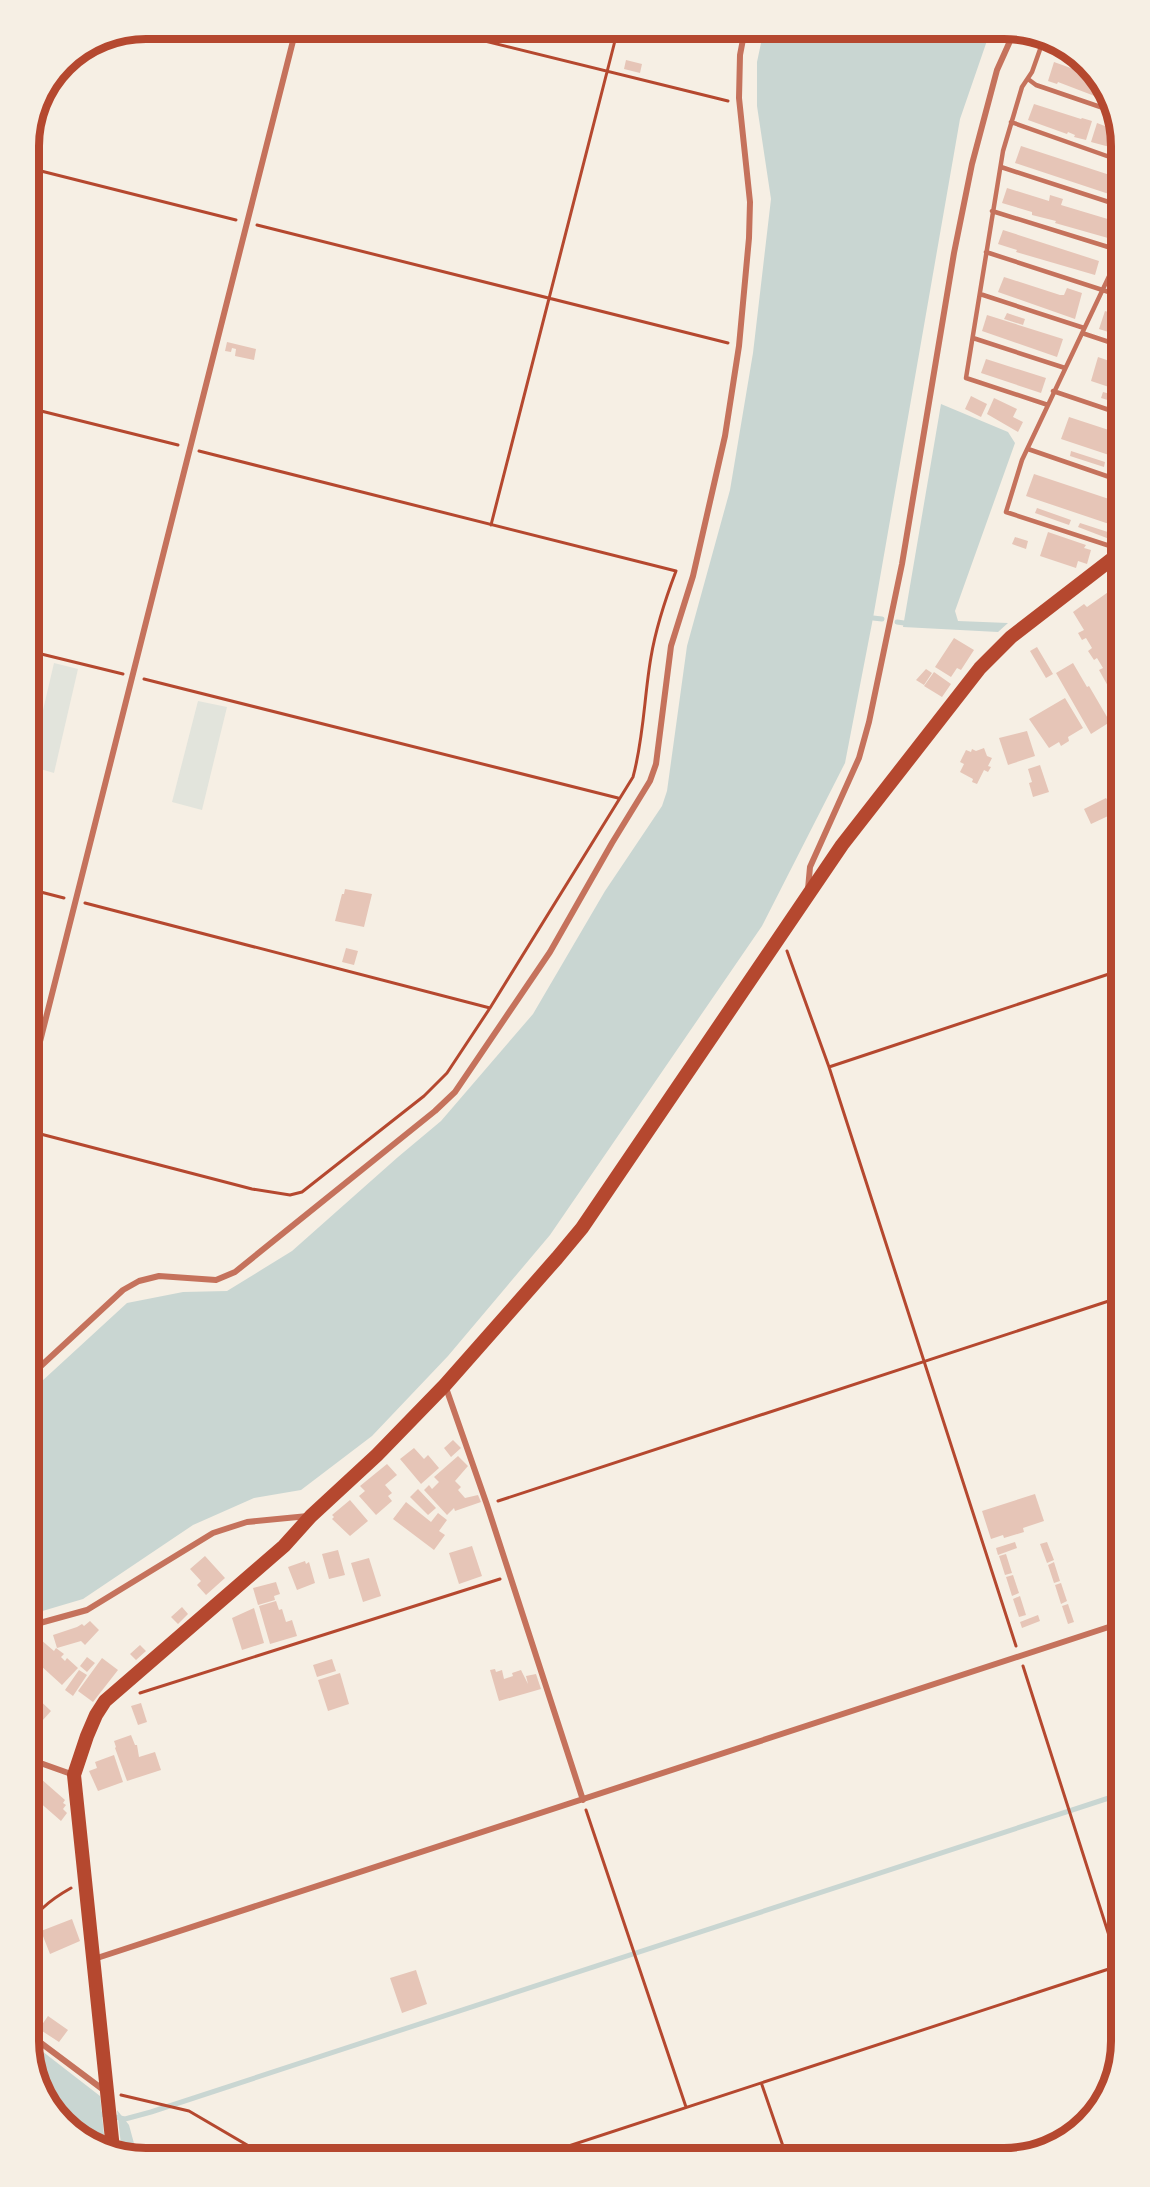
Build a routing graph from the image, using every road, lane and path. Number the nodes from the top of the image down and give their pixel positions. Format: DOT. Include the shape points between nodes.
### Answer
graph roads {
  1 [pos="293,39"];
  2 [pos="476,39"];
  3 [pos="616,39"];
  4 [pos="743,39"];
  5 [pos="1011,39"];
  6 [pos="1041,46"];
  7 [pos="608,72"];
  8 [pos="1028,79"];
  9 [pos="739,98"];
  10 [pos="1104,108"];
  11 [pos="1011,122"];
  12 [pos="1111,157"];
  13 [pos="1000,167"];
  14 [pos="39,171"];
  15 [pos="1111,202"];
  16 [pos="992,211"];
  17 [pos="247,223"];
  18 [pos="1111,248"];
  19 [pos="986,252"];
  20 [pos="1111,274"];
  21 [pos="1103,290"];
  22 [pos="1111,293"];
  23 [pos="980,294"];
  24 [pos="548,298"];
  25 [pos="1083,330"];
  26 [pos="973,338"];
  27 [pos="1111,341"];
  28 [pos="739,346"];
  29 [pos="1065,368"];
  30 [pos="1053,391"];
  31 [pos="1048,405"];
  32 [pos="39,410"];
  33 [pos="1111,410"];
  34 [pos="189,448"];
  35 [pos="1028,449"];
  36 [pos="1111,477"];
  37 [pos="491,525"];
  38 [pos="1111,546"];
  39 [pos="1111,561"];
  40 [pos="676,572"];
  41 [pos="693,576"];
  42 [pos="39,653"];
  43 [pos="132,676"];
  44 [pos="619,798"];
  45 [pos="39,892"];
  46 [pos="807,895"];
  47 [pos="75,901"];
  48 [pos="781,935"];
  49 [pos="1111,974"];
  50 [pos="490,1008"];
  51 [pos="39,1045"];
  52 [pos="829,1067"];
  53 [pos="39,1134"];
  54 [pos="1111,1301"];
  55 [pos="924,1363"];
  56 [pos="39,1368"];
  57 [pos="445,1385"];
  58 [pos="487,1505"];
  59 [pos="311,1516"];
  60 [pos="510,1576"];
  61 [pos="39,1623"];
  62 [pos="1111,1627"];
  63 [pos="1019,1656"];
  64 [pos="139,1693"];
  65 [pos="39,1763"];
  66 [pos="74,1775"];
  67 [pos="583,1800"];
  68 [pos="85,1879"];
  69 [pos="39,1913"];
  70 [pos="1111,1937"];
  71 [pos="94,1959"];
  72 [pos="1111,1968"];
  73 [pos="39,2043"];
  74 [pos="762,2085"];
  75 [pos="107,2097"];
  76 [pos="686,2107"];
  77 [pos="111,2142"];
  78 [pos="252,2148"];
  79 [pos="562,2148"];
  80 [pos="784,2148"];
  1 -- 17 [label="street"];
  2 -- 7 [label="path"];
  3 -- 7 [label="path"];
  4 -- 9 [label="street"];
  5 -- 46 [label="street" via="996,70 972,164 902,564 869,722 859,758 810,867"];
  6 -- 8 [label="lane"];
  7 -- 9 [label="path" via="730,102"];
  7 -- 24 [label="path"];
  8 -- 10 [label="lane"];
  8 -- 11 [label="lane"];
  9 -- 28 [label="street" via="750,202"];
  11 -- 12 [label="lane"];
  11 -- 13 [label="lane"];
  13 -- 15 [label="lane"];
  13 -- 16 [label="lane"];
  14 -- 17 [label="path"];
  16 -- 18 [label="lane"];
  16 -- 19 [label="lane"];
  17 -- 24 [label="path"];
  17 -- 34 [label="street"];
  19 -- 21 [label="lane"];
  19 -- 23 [label="lane"];
  20 -- 21 [label="lane"];
  21 -- 22 [label="lane"];
  21 -- 25 [label="lane"];
  23 -- 25 [label="lane"];
  23 -- 26 [label="lane"];
  24 -- 28 [label="path"];
  24 -- 37 [label="path"];
  25 -- 27 [label="lane"];
  25 -- 29 [label="lane"];
  26 -- 29 [label="lane"];
  26 -- 31 [label="lane" via="966,378"];
  28 -- 41 [label="street" via="725,436"];
  29 -- 30 [label="lane"];
  30 -- 31 [label="lane"];
  30 -- 33 [label="lane"];
  31 -- 35 [label="lane"];
  32 -- 34 [label="path"];
  34 -- 37 [label="path"];
  34 -- 43 [label="street"];
  35 -- 36 [label="lane"];
  35 -- 38 [label="lane" via="1006,512"];
  37 -- 40 [label="path"];
  39 -- 46 [label="main road" via="1011,637 980,668"];
  40 -- 41 [label="path"];
  40 -- 44 [label="path" via="661,610 651,658 640,751 633,777"];
  41 -- 56 [label="street" via="671,646 657,765 650,781 550,952 455,1092 235,1272 216,1280 159,1276 139,1281 123,1290"];
  42 -- 43 [label="path"];
  43 -- 44 [label="path"];
  43 -- 47 [label="street"];
  44 -- 50 [label="path"];
  45 -- 47 [label="path"];
  46 -- 48 [label="main road"];
  47 -- 50 [label="path"];
  47 -- 51 [label="street"];
  48 -- 52 [label="path"];
  48 -- 57 [label="main road" via="582,1228"];
  49 -- 52 [label="path"];
  50 -- 53 [label="path" via="447,1073 424,1096 302,1192 290,1195 252,1188"];
  52 -- 55 [label="path"];
  54 -- 55 [label="path"];
  55 -- 58 [label="path"];
  55 -- 63 [label="path"];
  57 -- 58 [label="street"];
  57 -- 59 [label="main road"];
  58 -- 60 [label="street"];
  59 -- 61 [label="street" via="247,1522 213,1533 87,1610"];
  59 -- 66 [label="main road" via="236,1590 105,1701 87,1736"];
  60 -- 64 [label="path"];
  60 -- 67 [label="street"];
  62 -- 63 [label="street"];
  63 -- 67 [label="street"];
  63 -- 70 [label="path"];
  65 -- 66 [label="street"];
  66 -- 68 [label="main road"];
  67 -- 71 [label="street"];
  67 -- 76 [label="path"];
  68 -- 69 [label="path"];
  68 -- 71 [label="main road"];
  71 -- 75 [label="main road"];
  72 -- 74 [label="path"];
  73 -- 75 [label="street"];
  74 -- 76 [label="path"];
  74 -- 80 [label="path"];
  75 -- 77 [label="main road"];
  75 -- 78 [label="path" via="184,2109"];
  76 -- 79 [label="path"];
}
